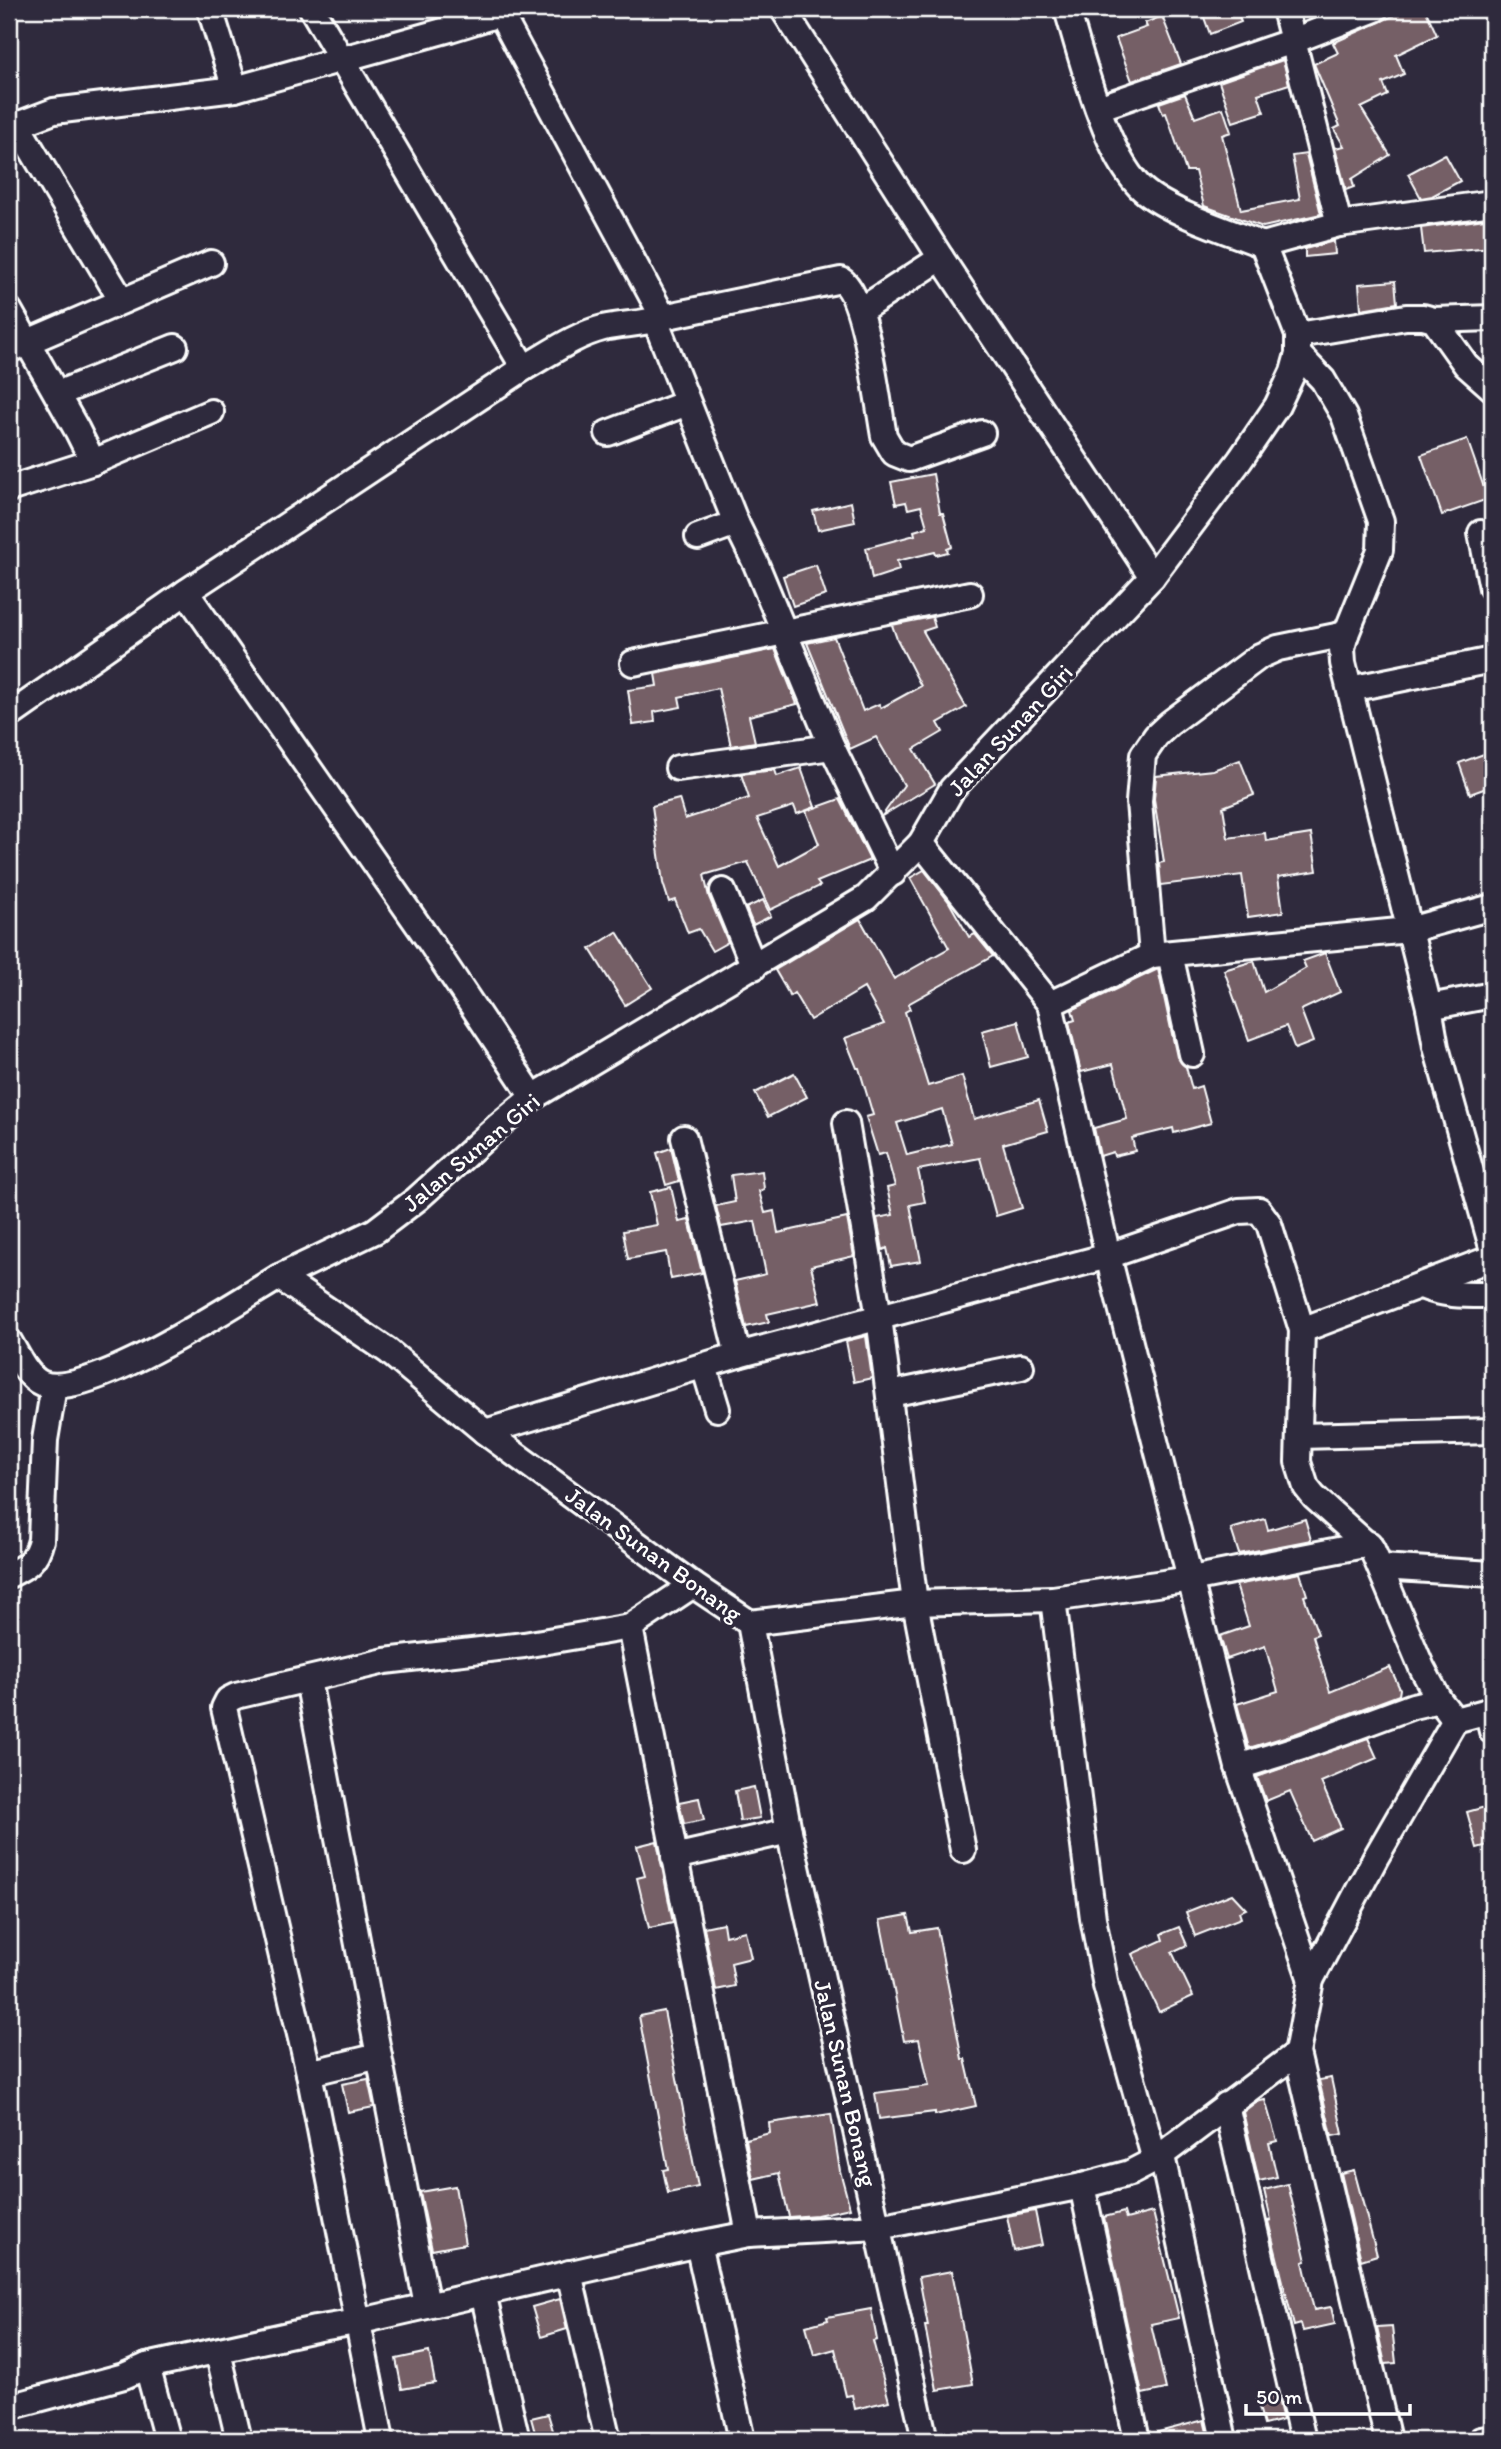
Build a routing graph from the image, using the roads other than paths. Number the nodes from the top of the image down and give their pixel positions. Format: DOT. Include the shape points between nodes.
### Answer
graph roads {
  1 [pos="210,9"];
  2 [pos="312,9"];
  3 [pos="783,9"];
  4 [pos="1068,9"];
  5 [pos="1285,9"];
  6 [pos="1375,9"];
  7 [pos="507,11"];
  8 [pos="443,19"];
  9 [pos="1293,41"];
  10 [pos="343,59"];
  11 [pos="235,89"];
  12 [pos="1098,107"];
  13 [pos="13,128"];
  14 [pos="1492,203"];
  15 [pos="1339,224"];
  16 [pos="1264,245"];
  17 [pos="941,258"];
  18 [pos="211,262"];
  19 [pos="122,301"];
  20 [pos="9,310"];
  21 [pos="861,310"];
  22 [pos="659,318"];
  23 [pos="1492,318"];
  24 [pos="1434,320"];
  25 [pos="1298,344"];
  26 [pos="18,346"];
  27 [pos="175,347"];
  28 [pos="524,368"];
  29 [pos="1492,388"];
  30 [pos="57,394"];
  31 [pos="687,403"];
  32 [pos="211,411"];
  33 [pos="608,433"];
  34 [pos="982,433"];
  35 [pos="93,462"];
  36 [pos="9,489"];
  37 [pos="736,523"];
  38 [pos="1481,533"];
  39 [pos="698,537"];
  40 [pos="1152,577"];
  41 [pos="1492,588"];
  42 [pos="186,592"];
  43 [pos="970,594"];
  44 [pos="783,633"];
  45 [pos="1346,634"];
  46 [pos="1492,660"];
  47 [pos="633,663"];
  48 [pos="1350,689"];
  49 [pos="9,716"];
  50 [pos="832,747"];
  51 [pos="678,768"];
  52 [pos="921,843"];
  53 [pos="893,873"];
  54 [pos="723,891"];
  55 [pos="1492,907"];
  56 [pos="1409,930"];
  57 [pos="1161,955"];
  58 [pos="754,967"];
  59 [pos="1492,995"];
  60 [pos="1050,1004"];
  61 [pos="1429,1007"];
  62 [pos="1192,1054"];
  63 [pos="533,1097"];
  64 [pos="846,1123"];
  65 [pos="684,1138"];
  66 [pos="1492,1247"];
  67 [pos="1108,1256"];
  68 [pos="1492,1258"];
  69 [pos="279,1278"];
  70 [pos="1421,1286"];
  71 [pos="1492,1295"];
  72 [pos="879,1317"];
  73 [pos="1302,1330"];
  74 [pos="9,1340"];
  75 [pos="738,1355"];
  76 [pos="704,1366"];
  77 [pos="1021,1367"];
  78 [pos="54,1386"];
  79 [pos="890,1394"];
  80 [pos="717,1409"];
  81 [pos="485,1432"];
  82 [pos="1492,1432"];
  83 [pos="1300,1436"];
  84 [pos="1368,1544"];
  85 [pos="1381,1567"];
  86 [pos="1492,1574"];
  87 [pos="9,1575"];
  88 [pos="1191,1579"];
  89 [pos="693,1585"];
  90 [pos="1053,1599"];
  91 [pos="915,1604"];
  92 [pos="750,1623"];
  93 [pos="630,1627"];
  94 [pos="308,1680"];
  95 [pos="1439,1700"];
  96 [pos="1491,1717"];
  97 [pos="1455,1720"];
  98 [pos="1238,1767"];
  99 [pos="789,1831"];
  100 [pos="963,1850"];
  101 [pos="674,1857"];
  102 [pos="1311,1980"];
  103 [pos="1297,2053"];
  104 [pos="379,2056"];
  105 [pos="309,2073"];
  106 [pos="1226,2105"];
  107 [pos="1158,2158"];
  108 [pos="1082,2186"];
  109 [pos="879,2227"];
  110 [pos="749,2234"];
  111 [pos="698,2244"];
  112 [pos="569,2273"];
  113 [pos="483,2293"];
  114 [pos="427,2305"];
  115 [pos="357,2322"];
  116 [pos="218,2352"];
  117 [pos="147,2366"];
  118 [pos="9,2407"];
  119 [pos="1492,2438"];
  120 [pos="167,2440"];
  121 [pos="239,2440"];
  122 [pos="381,2440"];
  123 [pos="517,2440"];
  124 [pos="608,2440"];
  125 [pos="742,2440"];
  126 [pos="925,2440"];
  127 [pos="1137,2440"];
  128 [pos="1224,2440"];
  129 [pos="1303,2440"];
  130 [pos="1388,2440"];
  131 [pos="1481,2440"];
  1 -- 11 [label="street"];
  2 -- 10 [label="street"];
  3 -- 17 [label="street"];
  4 -- 12 [label="street"];
  5 -- 9 [label="street"];
  6 -- 9 [label="street"];
  7 -- 8 [label="street"];
  7 -- 22 [label="street"];
  8 -- 10 [label="street"];
  9 -- 12 [label="street"];
  9 -- 15 [label="street"];
  10 -- 11 [label="street"];
  10 -- 28 [label="street"];
  11 -- 13 [label="street" via="82,106 54,111"];
  12 -- 16 [label="street" via="1117,153 1140,188"];
  13 -- 19 [label="street"];
  14 -- 15 [label="street"];
  15 -- 16 [label="street"];
  16 -- 25 [label="street"];
  17 -- 21 [label="street"];
  17 -- 40 [label="street"];
  18 -- 19 [label="street"];
  19 -- 26 [label="street"];
  20 -- 26 [label="street"];
  21 -- 22 [label="street" via="841,280"];
  21 -- 34 [label="street" via="884,436 894,453 909,459"];
  22 -- 28 [label="street" via="589,332"];
  22 -- 31 [label="street"];
  23 -- 24 [label="street"];
  24 -- 25 [label="street" via="1406,317"];
  24 -- 29 [label="street" via="1466,365"];
  25 -- 40 [label="street, Jalan Sunan Giri" via="1293,372 1277,407"];
  25 -- 45 [label="street" via="1344,416 1381,521 1380,550"];
  26 -- 30 [label="street"];
  27 -- 30 [label="street"];
  28 -- 42 [label="street"];
  30 -- 35 [label="street"];
  31 -- 33 [label="street"];
  31 -- 37 [label="street"];
  32 -- 35 [label="street"];
  35 -- 36 [label="street"];
  37 -- 39 [label="street"];
  37 -- 44 [label="street"];
  38 -- 41 [label="street"];
  40 -- 52 [label="street, Jalan Sunan Giri" via="952,789"];
  42 -- 49 [label="street"];
  42 -- 63 [label="street"];
  43 -- 44 [label="street"];
  44 -- 47 [label="street"];
  44 -- 50 [label="street"];
  45 -- 48 [label="street" via="1342,648"];
  45 -- 57 [label="street" via="1260,656 1170,723 1143,755 1139,802"];
  46 -- 48 [label="street"];
  48 -- 56 [label="street"];
  50 -- 51 [label="street"];
  50 -- 53 [label="street"];
  52 -- 53 [label="street, Jalan Sunan Giri"];
  52 -- 60 [label="street"];
  53 -- 58 [label="street, Jalan Sunan Giri" via="866,898"];
  54 -- 58 [label="street"];
  55 -- 56 [label="street"];
  56 -- 57 [label="street"];
  56 -- 61 [label="street"];
  57 -- 60 [label="street"];
  57 -- 62 [label="street"];
  58 -- 63 [label="street, Jalan Sunan Giri"];
  59 -- 61 [label="street"];
  60 -- 67 [label="street"];
  61 -- 66 [label="street"];
  63 -- 69 [label="street, Jalan Sunan Giri" via="375,1231"];
  64 -- 72 [label="street"];
  65 -- 75 [label="street"];
  67 -- 72 [label="street"];
  67 -- 73 [label="street" via="1239,1210 1259,1210 1269,1224"];
  67 -- 88 [label="street"];
  68 -- 70 [label="street"];
  69 -- 78 [label="street" via="148,1354 92,1379"];
  69 -- 81 [label="street, Jalan Sunan Bonang" via="388,1351"];
  70 -- 71 [label="street" via="1438,1294"];
  70 -- 73 [label="street"];
  72 -- 75 [label="street"];
  72 -- 79 [label="street"];
  73 -- 83 [label="street"];
  74 -- 78 [label="street" via="34,1379"];
  75 -- 76 [label="street"];
  76 -- 80 [label="street"];
  76 -- 81 [label="street"];
  77 -- 79 [label="street"];
  78 -- 87 [label="street" via="45,1440 41,1541 33,1561"];
  79 -- 91 [label="street"];
  81 -- 89 [label="street, Jalan Sunan Bonang"];
  82 -- 83 [label="street"];
  83 -- 84 [label="street" via="1298,1462 1306,1487"];
  84 -- 85 [label="street"];
  84 -- 88 [label="street"];
  85 -- 86 [label="street"];
  85 -- 95 [label="street" via="1409,1640"];
  88 -- 90 [label="street"];
  88 -- 98 [label="street"];
  89 -- 92 [label="street, Jalan Sunan Bonang"];
  89 -- 93 [label="street"];
  90 -- 91 [label="street"];
  90 -- 107 [label="street" via="1093,1918 1106,1986"];
  91 -- 92 [label="street"];
  91 -- 100 [label="street"];
  92 -- 99 [label="street, Jalan Sunan Bonang"];
  93 -- 94 [label="street" via="385,1661"];
  93 -- 101 [label="street"];
  94 -- 104 [label="street"];
  94 -- 105 [label="street" via="236,1696 225,1707"];
  95 -- 97 [label="street"];
  95 -- 98 [label="street"];
  96 -- 97 [label="street"];
  97 -- 102 [label="street"];
  98 -- 102 [label="street"];
  99 -- 101 [label="street"];
  99 -- 109 [label="street, Jalan Sunan Bonang"];
  101 -- 110 [label="street"];
  102 -- 103 [label="street"];
  103 -- 106 [label="street"];
  103 -- 130 [label="street"];
  104 -- 105 [label="street"];
  104 -- 114 [label="street"];
  105 -- 115 [label="street"];
  106 -- 107 [label="street"];
  106 -- 129 [label="street"];
  107 -- 108 [label="street" via="1130,2173"];
  107 -- 128 [label="street"];
  108 -- 109 [label="street"];
  108 -- 127 [label="street"];
  109 -- 110 [label="street"];
  109 -- 126 [label="street, Jalan Sunan Bonang"];
  110 -- 111 [label="street"];
  111 -- 112 [label="street"];
  111 -- 125 [label="street"];
  112 -- 113 [label="street"];
  112 -- 124 [label="street"];
  113 -- 114 [label="street"];
  113 -- 123 [label="street"];
  114 -- 115 [label="street"];
  115 -- 116 [label="street"];
  115 -- 122 [label="street"];
  116 -- 117 [label="street"];
  116 -- 121 [label="street"];
  117 -- 118 [label="street"];
  117 -- 120 [label="street"];
  119 -- 131 [label="street"];
}
